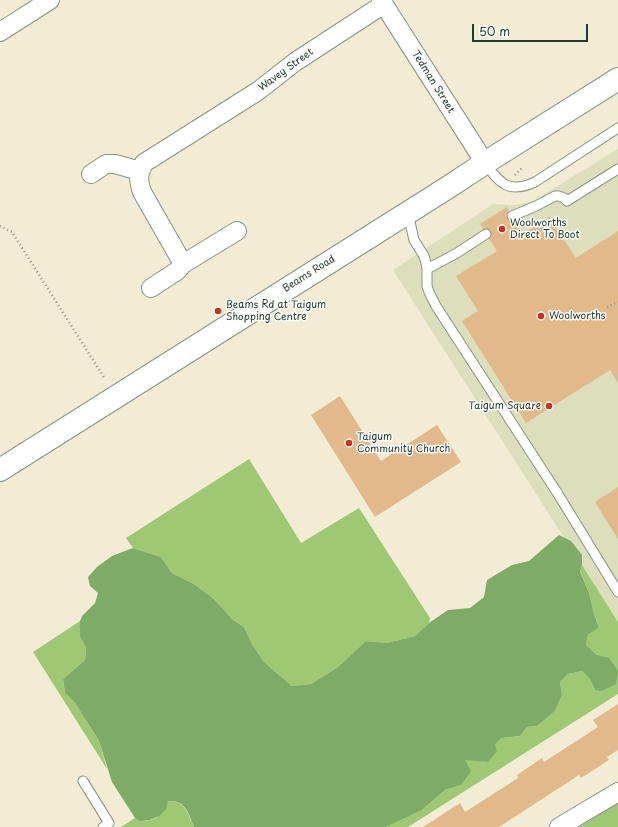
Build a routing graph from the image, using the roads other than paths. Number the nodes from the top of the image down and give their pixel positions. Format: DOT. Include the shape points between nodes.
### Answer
graph roads {
  1 [pos="50,0"];
  2 [pos="383,2"];
  3 [pos="0,32"];
  4 [pos="618,79"];
  5 [pos="618,128"];
  6 [pos="485,163"];
  7 [pos="618,169"];
  8 [pos="140,171"];
  9 [pos="91,174"];
  10 [pos="408,213"];
  11 [pos="512,216"];
  12 [pos="237,231"];
  13 [pos="486,234"];
  14 [pos="183,264"];
  15 [pos="427,269"];
  16 [pos="151,288"];
  17 [pos="0,470"];
  18 [pos="618,592"];
  19 [pos="83,781"];
  20 [pos="618,792"];
  21 [pos="103,827"];
  22 [pos="559,827"];
  1 -- 3 [label="street"];
  2 -- 6 [label="street, Tedman Street"];
  2 -- 8 [label="street, Wavey Street" via="295,62 258,91 144,163"];
  4 -- 6 [label="main road, Beams Road"];
  5 -- 6 [label="lane" via="527,186 515,188 506,185 495,177"];
  6 -- 10 [label="main road, Beams Road"];
  7 -- 11 [label="lane" via="567,201 555,196"];
  8 -- 9 [label="street" via="106,164"];
  8 -- 14 [label="street" via="139,182 142,192"];
  10 -- 15 [label="lane" via="414,240 424,256"];
  10 -- 17 [label="main road, Beams Road"];
  12 -- 14 [label="street"];
  13 -- 15 [label="lane"];
  14 -- 16 [label="street"];
  15 -- 18 [label="lane" via="427,286 436,306"];
  19 -- 21 [label="lane" via="109,823"];
  20 -- 22 [label="street"];
}
